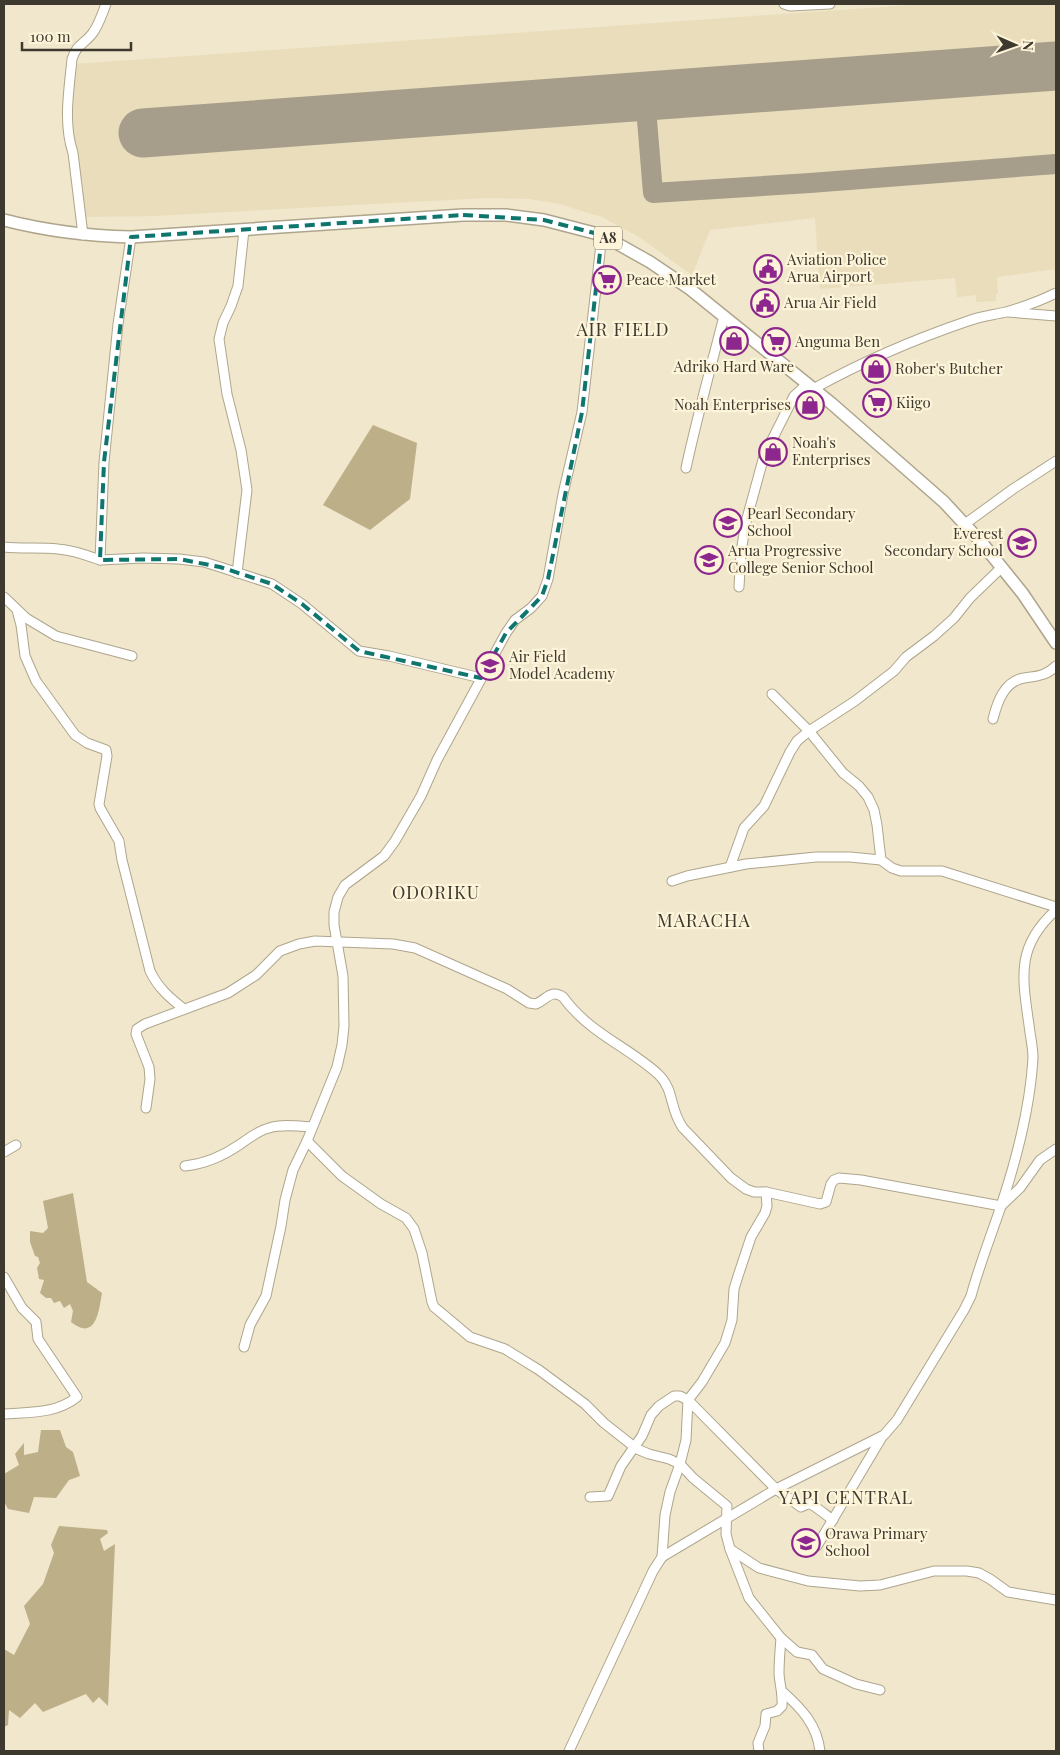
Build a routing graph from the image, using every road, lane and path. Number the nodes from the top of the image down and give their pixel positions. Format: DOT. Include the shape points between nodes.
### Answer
graph roads {
  1 [pos="106,4"];
  2 [pos="784,4"];
  3 [pos="830,4"];
  4 [pos="4,220"];
  5 [pos="244,230"];
  6 [pos="83,235"];
  7 [pos="602,235"];
  8 [pos="131,237"];
  9 [pos="1056,293"];
  10 [pos="1005,312"];
  11 [pos="724,316"];
  12 [pos="1056,316"];
  13 [pos="810,387"];
  14 [pos="1056,461"];
  15 [pos="686,468"];
  16 [pos="965,524"];
  17 [pos="4,547"];
  18 [pos="100,560"];
  19 [pos="1002,567"];
  20 [pos="237,573"];
  21 [pos="739,587"];
  22 [pos="4,597"];
  23 [pos="17,610"];
  24 [pos="1056,643"];
  25 [pos="132,656"];
  26 [pos="1056,666"];
  27 [pos="481,678"];
  28 [pos="772,694"];
  29 [pos="993,719"];
  30 [pos="809,731"];
  31 [pos="881,860"];
  32 [pos="730,867"];
  33 [pos="672,881"];
  34 [pos="1056,909"];
  35 [pos="338,942"];
  36 [pos="184,1009"];
  37 [pos="146,1108"];
  38 [pos="311,1127"];
  39 [pos="307,1141"];
  40 [pos="16,1145"];
  41 [pos="1056,1149"];
  42 [pos="4,1152"];
  43 [pos="184,1166"];
  44 [pos="766,1192"];
  45 [pos="1001,1206"];
  46 [pos="4,1277"];
  47 [pos="244,1347"];
  48 [pos="688,1400"];
  49 [pos="4,1414"];
  50 [pos="884,1434"];
  51 [pos="635,1447"];
  52 [pos="680,1464"];
  53 [pos="776,1489"];
  54 [pos="590,1497"];
  55 [pos="726,1518"];
  56 [pos="833,1520"];
  57 [pos="817,1546"];
  58 [pos="730,1549"];
  59 [pos="662,1557"];
  60 [pos="1056,1600"];
  61 [pos="781,1638"];
  62 [pos="880,1690"];
  63 [pos="782,1692"];
  64 [pos="569,1751"];
  65 [pos="759,1751"];
  66 [pos="820,1751"];
  1 -- 6 [label="street" via="93,31 74,50 69,84 67,126"];
  2 -- 3 [label="street"];
  4 -- 6 [label="main road, A8" via="43,230"];
  5 -- 7 [label="main road, A8" via="506,215 544,220"];
  5 -- 8 [label="main road, A8"];
  5 -- 20 [label="street" via="238,286 219,339 247,490"];
  6 -- 8 [label="main road, A8"];
  7 -- 11 [label="main road, A8" via="650,262"];
  7 -- 27 [label="street" via="582,412 548,579 542,596 506,632"];
  8 -- 18 [label="street" via="118,324 104,462"];
  9 -- 10 [label="street"];
  10 -- 12 [label="street"];
  10 -- 13 [label="street" via="944,329"];
  11 -- 13 [label="main road, A8"];
  11 -- 15 [label="street"];
  13 -- 16 [label="main road, A8" via="944,502"];
  13 -- 21 [label="street" via="794,396 764,456 746,522"];
  14 -- 16 [label="street"];
  16 -- 19 [label="main road, A8"];
  17 -- 18 [label="street" via="24,550 58,548"];
  18 -- 20 [label="street" via="180,559 204,562"];
  19 -- 24 [label="main road, A8"];
  19 -- 30 [label="street" via="954,618 906,657 894,671"];
  20 -- 27 [label="street" via="272,584 302,604 358,651"];
  22 -- 23 [label="street"];
  23 -- 25 [label="street" via="56,636"];
  23 -- 36 [label="street" via="25,656 36,682 76,735 106,750 100,808 119,842 154,981"];
  26 -- 29 [label="street" via="1046,674 1014,681 1001,695"];
  27 -- 35 [label="street" via="395,841 384,856 345,885 338,897 334,912"];
  28 -- 30 [label="street"];
  30 -- 31 [label="street" via="843,773 868,797 874,810"];
  30 -- 32 [label="street" via="797,741 764,806 744,828"];
  31 -- 32 [label="street" via="816,857"];
  31 -- 34 [label="street" via="901,871 942,871"];
  32 -- 33 [label="street"];
  34 -- 45 [label="street" via="1032,938 1026,958 1024,986 1033,1057 1024,1130"];
  35 -- 36 [label="street" via="314,942 280,951 256,975 238,987"];
  35 -- 38 [label="street" via="344,998 342,1044 337,1066"];
  35 -- 44 [label="street" via="415,948 507,989 532,1004 551,994 560,995 584,1022 658,1074 670,1090 677,1119 683,1128 731,1178 751,1191"];
  36 -- 37 [label="street" via="145,1024 136,1031 149,1067"];
  38 -- 39 [label="street"];
  38 -- 43 [label="street" via="286,1125 270,1128 217,1157"];
  39 -- 47 [label="street" via="293,1170 285,1200 266,1296 250,1325"];
  39 -- 51 [label="street" via="342,1176 406,1218 414,1229 422,1252 434,1307 470,1337 505,1349 539,1370"];
  40 -- 42 [label="street"];
  41 -- 45 [label="street" via="1040,1160 1020,1188"];
  44 -- 45 [label="street" via="820,1204 826,1202 834,1180 845,1178"];
  44 -- 48 [label="street" via="766,1213 751,1237 738,1276 725,1343"];
  45 -- 50 [label="street" via="964,1310 897,1420"];
  46 -- 49 [label="street" via="19,1303 36,1322 38,1339 77,1397 60,1408"];
  48 -- 51 [label="street" via="674,1396 659,1406"];
  48 -- 52 [label="street" via="688,1428"];
  48 -- 53 [label="street"];
  50 -- 53 [label="street"];
  50 -- 56 [label="street"];
  51 -- 52 [label="street"];
  51 -- 54 [label="street" via="621,1466 608,1496"];
  52 -- 55 [label="street" via="724,1502 728,1510"];
  52 -- 59 [label="street" via="665,1515"];
  53 -- 55 [label="street"];
  53 -- 56 [label="street" via="801,1507 813,1504"];
  55 -- 58 [label="street"];
  55 -- 59 [label="street"];
  56 -- 57 [label="street"];
  58 -- 60 [label="street" via="759,1568 808,1582 880,1585 934,1571 967,1571 990,1579 1008,1592"];
  58 -- 61 [label="street" via="749,1598"];
  59 -- 64 [label="street"];
  61 -- 62 [label="street" via="797,1652 812,1655 823,1669 856,1684"];
  61 -- 63 [label="street" via="779,1672"];
  63 -- 65 [label="street" via="780,1709 766,1714"];
  63 -- 66 [label="street" via="808,1717 816,1731"];
}
